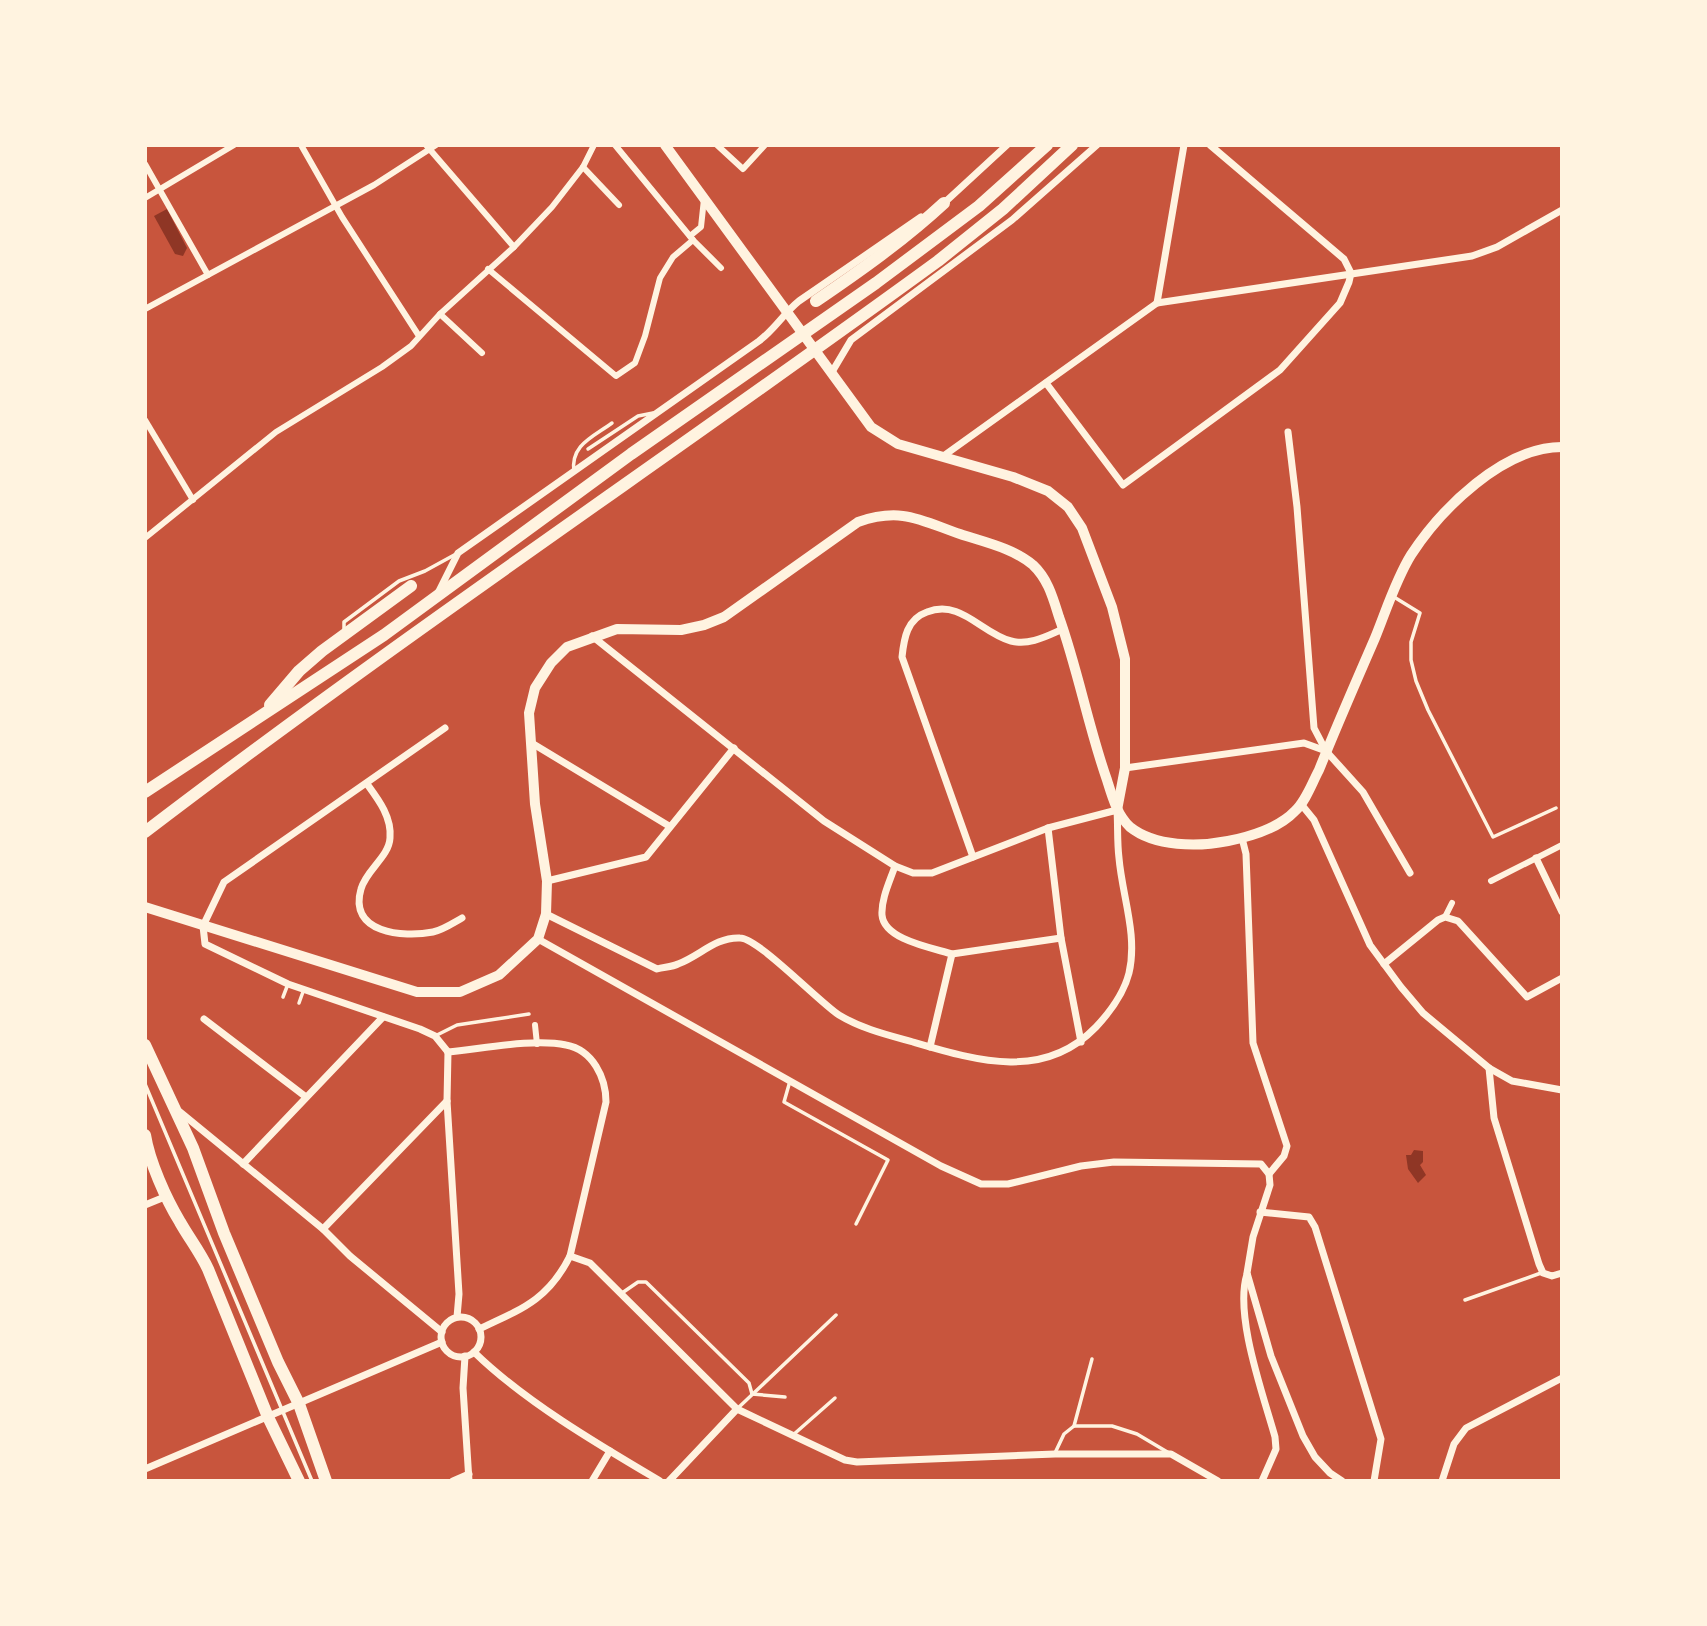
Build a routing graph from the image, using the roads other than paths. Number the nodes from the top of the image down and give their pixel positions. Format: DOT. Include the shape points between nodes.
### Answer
graph roads {
  1 [pos="234,145"];
  2 [pos="301,145"];
  3 [pos="436,145"];
  4 [pos="594,145"];
  5 [pos="615,145"];
  6 [pos="665,145"];
  7 [pos="717,145"];
  8 [pos="765,145"];
  9 [pos="1007,145"];
  10 [pos="1047,145"];
  11 [pos="1072,145"];
  12 [pos="1097,145"];
  13 [pos="1184,145"];
  14 [pos="1210,145"];
  15 [pos="428,148"];
  16 [pos="145,164"];
  17 [pos="583,167"];
  18 [pos="160,189"];
  19 [pos="145,198"];
  20 [pos="704,199"];
  21 [pos="944,203"];
  22 [pos="620,205"];
  23 [pos="336,207"];
  24 [pos="1562,210"];
  25 [pos="691,238"];
  26 [pos="514,247"];
  27 [pos="721,268"];
  28 [pos="488,269"];
  29 [pos="1351,273"];
  30 [pos="208,275"];
  31 [pos="816,301"];
  32 [pos="1157,303"];
  33 [pos="145,309"];
  34 [pos="787,311"];
  35 [pos="440,314"];
  36 [pos="804,333"];
  37 [pos="419,336"];
  38 [pos="815,349"];
  39 [pos="482,353"];
  40 [pos="832,372"];
  41 [pos="1046,383"];
  42 [pos="659,413"];
  43 [pos="145,420"];
  44 [pos="612,423"];
  45 [pos="1287,432"];
  46 [pos="1562,447"];
  47 [pos="589,449"];
  48 [pos="942,457"];
  49 [pos="574,474"];
  50 [pos="194,499"];
  51 [pos="145,538"];
  52 [pos="458,553"];
  53 [pos="411,586"];
  54 [pos="1392,596"];
  55 [pos="435,598"];
  56 [pos="1063,629"];
  57 [pos="344,634"];
  58 [pos="592,636"];
  59 [pos="260,717"];
  60 [pos="445,729"];
  61 [pos="530,741"];
  62 [pos="734,748"];
  63 [pos="1326,751"];
  64 [pos="1125,768"];
  65 [pos="367,784"];
  66 [pos="145,792"];
  67 [pos="1301,804"];
  68 [pos="1556,808"];
  69 [pos="1117,810"];
  70 [pos="669,826"];
  71 [pos="1048,828"];
  72 [pos="145,832"];
  73 [pos="1242,838"];
  74 [pos="1562,845"];
  75 [pos="973,857"];
  76 [pos="1536,858"];
  77 [pos="895,866"];
  78 [pos="1410,873"];
  79 [pos="547,881"];
  80 [pos="1491,881"];
  81 [pos="1452,903"];
  82 [pos="145,907"];
  83 [pos="1562,912"];
  84 [pos="546,914"];
  85 [pos="1445,917"];
  86 [pos="462,918"];
  87 [pos="203,926"];
  88 [pos="1061,938"];
  89 [pos="538,939"];
  90 [pos="952,954"];
  91 [pos="1384,964"];
  92 [pos="1562,978"];
  93 [pos="288,984"];
  94 [pos="304,989"];
  95 [pos="283,997"];
  96 [pos="299,1003"];
  97 [pos="529,1014"];
  98 [pos="383,1017"];
  99 [pos="204,1019"];
  100 [pos="535,1025"];
  101 [pos="435,1036"];
  102 [pos="1081,1042"];
  103 [pos="537,1044"];
  104 [pos="145,1045"];
  105 [pos="930,1048"];
  106 [pos="447,1052"];
  107 [pos="1489,1068"];
  108 [pos="790,1082"];
  109 [pos="145,1084"];
  110 [pos="1562,1090"];
  111 [pos="306,1097"];
  112 [pos="447,1101"];
  113 [pos="171,1104"];
  114 [pos="145,1135"];
  115 [pos="243,1164"];
  116 [pos="1269,1174"];
  117 [pos="168,1196"];
  118 [pos="145,1205"];
  119 [pos="1260,1212"];
  120 [pos="856,1224"];
  121 [pos="323,1229"];
  122 [pos="570,1256"];
  123 [pos="1247,1273"];
  124 [pos="1543,1273"];
  125 [pos="1562,1273"];
  126 [pos="622,1293"];
  127 [pos="1465,1300"];
  128 [pos="836,1315"];
  129 [pos="457,1317"];
  130 [pos="480,1329"];
  131 [pos="442,1332"];
  132 [pos="442,1342"];
  133 [pos="474,1352"];
  134 [pos="465,1356"];
  135 [pos="1092,1359"];
  136 [pos="1562,1378"];
  137 [pos="752,1394"];
  138 [pos="785,1397"];
  139 [pos="835,1398"];
  140 [pos="299,1404"];
  141 [pos="737,1409"];
  142 [pos="283,1412"];
  143 [pos="268,1418"];
  144 [pos="1074,1426"];
  145 [pos="793,1435"];
  146 [pos="610,1451"];
  147 [pos="1055,1454"];
  148 [pos="1171,1454"];
  149 [pos="145,1469"];
  150 [pos="469,1477"];
  151 [pos="299,1481"];
  152 [pos="312,1481"];
  153 [pos="326,1481"];
  154 [pos="453,1481"];
  155 [pos="592,1481"];
  156 [pos="660,1481"];
  157 [pos="669,1481"];
  158 [pos="1218,1481"];
  159 [pos="1262,1481"];
  160 [pos="1342,1481"];
  161 [pos="1374,1481"];
  162 [pos="1442,1481"];
  1 -- 18 [label="street"];
  2 -- 23 [label="street"];
  3 -- 15 [label="street"];
  4 -- 17 [label="street"];
  5 -- 25 [label="street"];
  6 -- 20 [label="street"];
  7 -- 8 [label="street" via="743,169"];
  9 -- 21 [label="street"];
  10 -- 36 [label="main road" via="947,231"];
  11 -- 38 [label="main road" via="970,236"];
  12 -- 40 [label="street" via="1012,220 851,340"];
  13 -- 32 [label="street"];
  14 -- 29 [label="street" via="1344,259"];
  15 -- 23 [label="street"];
  15 -- 26 [label="street"];
  16 -- 18 [label="street"];
  17 -- 22 [label="street"];
  17 -- 26 [label="street"];
  18 -- 19 [label="street"];
  18 -- 30 [label="street"];
  20 -- 25 [label="street" via="701,227"];
  20 -- 34 [label="street"];
  21 -- 31 [label="main road" via="871,264"];
  21 -- 34 [label="street"];
  23 -- 30 [label="street"];
  23 -- 37 [label="street"];
  24 -- 29 [label="street" via="1485,252"];
  25 -- 27 [label="street"];
  25 -- 28 [label="street" via="660,278 635,363 616,376"];
  26 -- 28 [label="street"];
  28 -- 35 [label="street"];
  29 -- 32 [label="street"];
  29 -- 41 [label="street" via="1340,303 1280,370 1123,485"];
  30 -- 33 [label="street"];
  32 -- 41 [label="street"];
  34 -- 36 [label="street"];
  34 -- 42 [label="street" via="776,327"];
  35 -- 37 [label="street"];
  35 -- 39 [label="street"];
  36 -- 38 [label="street"];
  36 -- 55 [label="main road"];
  37 -- 50 [label="street" via="382,367 276,432"];
  38 -- 40 [label="street"];
  38 -- 72 [label="main road" via="383,654"];
  40 -- 48 [label="street" via="864,419 885,438"];
  41 -- 48 [label="street"];
  42 -- 47 [label="lane" via="638,416"];
  42 -- 49 [label="street"];
  43 -- 50 [label="street"];
  44 -- 49 [label="lane" via="577,450 572,459"];
  45 -- 63 [label="street" via="1314,728"];
  46 -- 54 [label="street" via="1526,454 1470,487 1410,556"];
  48 -- 64 [label="street" via="1048,491 1068,507 1082,528 1112,607 1125,659"];
  49 -- 52 [label="street"];
  50 -- 51 [label="street"];
  52 -- 55 [label="street"];
  52 -- 57 [label="lane" via="399,581 344,622"];
  53 -- 57 [label="main road"];
  54 -- 63 [label="street"];
  54 -- 68 [label="lane" via="1420,612 1411,642 1416,681 1493,837"];
  55 -- 59 [label="main road"];
  56 -- 58 [label="street" via="1047,583 1033,565 1012,551 902,515 879,515 858,523 724,617 681,630 617,629"];
  56 -- 69 [label="street" via="1093,743"];
  56 -- 75 [label="street" via="1030,642 1011,641 940,607 920,614 905,631 902,657"];
  57 -- 59 [label="main road" via="299,671"];
  58 -- 61 [label="street" via="567,647 535,688 529,713"];
  58 -- 62 [label="street"];
  59 -- 66 [label="main road"];
  60 -- 65 [label="street"];
  61 -- 70 [label="street"];
  61 -- 79 [label="street"];
  62 -- 70 [label="street"];
  62 -- 77 [label="street" via="824,821"];
  63 -- 64 [label="street" via="1304,743"];
  63 -- 67 [label="street"];
  63 -- 78 [label="street" via="1363,792"];
  64 -- 69 [label="street"];
  65 -- 86 [label="street" via="385,810 390,839 361,889 359,905 365,920 382,931 408,935 436,931"];
  65 -- 87 [label="street" via="224,882"];
  67 -- 73 [label="street" via="1279,822"];
  67 -- 91 [label="street" via="1314,820 1370,945"];
  69 -- 71 [label="street"];
  69 -- 73 [label="street" via="1128,825 1158,839 1205,844"];
  69 -- 102 [label="street" via="1131,941 1129,973 1105,1017"];
  70 -- 79 [label="street" via="646,857"];
  71 -- 75 [label="street"];
  71 -- 88 [label="street"];
  73 -- 116 [label="street" via="1253,1043 1287,1146"];
  74 -- 76 [label="street"];
  75 -- 77 [label="street" via="932,873 913,873"];
  76 -- 80 [label="street"];
  76 -- 83 [label="street"];
  77 -- 90 [label="street" via="882,917 888,930"];
  79 -- 84 [label="street"];
  81 -- 85 [label="street"];
  82 -- 87 [label="street"];
  84 -- 89 [label="street"];
  84 -- 105 [label="street" via="657,969 677,965 720,940 743,937 839,1014 867,1029"];
  85 -- 91 [label="street"];
  85 -- 92 [label="street" via="1458,921 1527,997"];
  87 -- 89 [label="street" via="417,992 460,992 499,975"];
  87 -- 93 [label="street" via="205,944"];
  88 -- 90 [label="street"];
  88 -- 102 [label="street"];
  89 -- 108 [label="street"];
  90 -- 105 [label="street"];
  91 -- 107 [label="street" via="1423,1013"];
  93 -- 94 [label="street"];
  93 -- 95 [label="lane"];
  94 -- 96 [label="lane"];
  94 -- 98 [label="street"];
  97 -- 101 [label="lane" via="457,1025"];
  98 -- 101 [label="street"];
  98 -- 111 [label="street"];
  99 -- 111 [label="street"];
  100 -- 103 [label="street"];
  101 -- 106 [label="street"];
  102 -- 105 [label="street" via="1039,1060 1003,1063"];
  103 -- 106 [label="street"];
  103 -- 122 [label="street" via="568,1045 580,1052 601,1072 606,1087"];
  104 -- 113 [label="main road"];
  106 -- 112 [label="street"];
  107 -- 110 [label="street" via="1512,1081"];
  107 -- 124 [label="street" via="1494,1118"];
  108 -- 116 [label="street" via="981,1184 1008,1184 1114,1162 1261,1164"];
  108 -- 120 [label="lane" via="784,1102 888,1160"];
  109 -- 142 [label="lane"];
  111 -- 115 [label="street"];
  112 -- 121 [label="street"];
  112 -- 129 [label="street"];
  113 -- 115 [label="street"];
  113 -- 140 [label="main road"];
  114 -- 117 [label="main road"];
  115 -- 121 [label="street"];
  116 -- 119 [label="street" via="1270,1185"];
  117 -- 118 [label="street"];
  117 -- 143 [label="main road" via="200,1250"];
  119 -- 123 [label="street"];
  119 -- 161 [label="street" via="1308,1217 1315,1227 1381,1438"];
  121 -- 131 [label="street"];
  122 -- 126 [label="street" via="590,1263"];
  122 -- 130 [label="street" via="559,1279 532,1304"];
  123 -- 159 [label="street" via="1243,1287 1250,1345 1276,1449"];
  123 -- 160 [label="street" via="1270,1356 1303,1436 1315,1457"];
  124 -- 125 [label="street"];
  124 -- 127 [label="lane"];
  126 -- 137 [label="lane" via="646,1282 750,1383"];
  126 -- 141 [label="street"];
  128 -- 137 [label="lane"];
  129 -- 130 [label="street" via="470,1319"];
  129 -- 131 [label="street"];
  130 -- 133 [label="street" via="481,1341"];
  131 -- 132 [label="street"];
  132 -- 134 [label="street" via="449,1352"];
  132 -- 140 [label="street"];
  133 -- 134 [label="street"];
  133 -- 146 [label="street" via="495,1372"];
  134 -- 150 [label="street"];
  135 -- 144 [label="lane"];
  136 -- 162 [label="street" via="1466,1428 1454,1444"];
  137 -- 138 [label="lane"];
  137 -- 141 [label="lane"];
  139 -- 145 [label="lane"];
  140 -- 142 [label="street"];
  140 -- 153 [label="main road"];
  141 -- 145 [label="street"];
  141 -- 157 [label="street"];
  142 -- 143 [label="street"];
  142 -- 152 [label="lane"];
  143 -- 149 [label="street"];
  143 -- 151 [label="main road"];
  144 -- 147 [label="lane" via="1064,1434"];
  144 -- 148 [label="lane" via="1112,1426"];
  145 -- 147 [label="street" via="858,1462"];
  146 -- 155 [label="street"];
  146 -- 156 [label="street"];
  147 -- 148 [label="street"];
  148 -- 158 [label="street"];
  150 -- 154 [label="street"];
}
